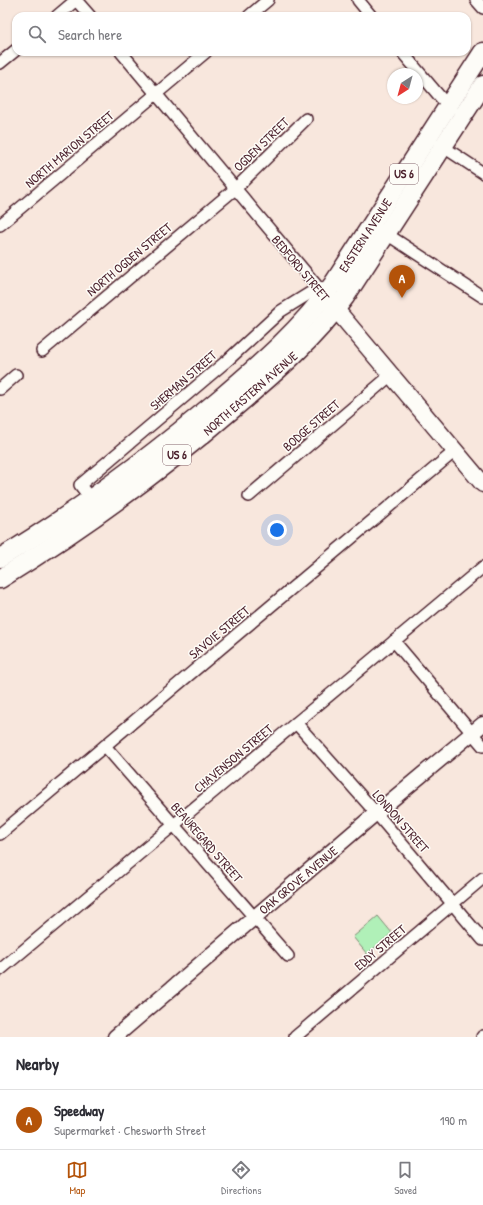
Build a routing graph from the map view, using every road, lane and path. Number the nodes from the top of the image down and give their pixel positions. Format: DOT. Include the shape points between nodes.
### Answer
graph roads {
  1 [pos="76,0"];
  2 [pos="268,0"];
  3 [pos="358,0"];
  4 [pos="476,0"];
  5 [pos="483,8"];
  6 [pos="62,12"];
  7 [pos="86,12"];
  8 [pos="254,12"];
  9 [pos="368,12"];
  10 [pos="483,52"];
  11 [pos="12,53"];
  12 [pos="124,56"];
  13 [pos="201,56"];
  14 [pos="406,56"];
  15 [pos="0,63"];
  16 [pos="483,84"];
  17 [pos="156,94"];
  18 [pos="456,110"];
  19 [pos="306,119"];
  20 [pos="435,142"];
  21 [pos="483,173"];
  22 [pos="235,189"];
  23 [pos="0,225"];
  24 [pos="379,229"];
  25 [pos="321,292"];
  26 [pos="483,297"];
  27 [pos="336,310"];
  28 [pos="42,351"];
  29 [pos="16,375"];
  30 [pos="391,375"];
  31 [pos="0,389"];
  32 [pos="455,451"];
  33 [pos="483,484"];
  34 [pos="249,496"];
  35 [pos="90,498"];
  36 [pos="0,558"];
  37 [pos="483,567"];
  38 [pos="0,579"];
  39 [pos="394,641"];
  40 [pos="296,723"];
  41 [pos="478,729"];
  42 [pos="105,746"];
  43 [pos="483,746"];
  44 [pos="376,813"];
  45 [pos="173,825"];
  46 [pos="0,834"];
  47 [pos="483,878"];
  48 [pos="453,904"];
  49 [pos="254,917"];
  50 [pos="483,940"];
  51 [pos="288,956"];
  52 [pos="0,970"];
  53 [pos="115,1037"];
  54 [pos="296,1037"];
  1 -- 6 [label="street"];
  1 -- 7 [label="street"];
  2 -- 8 [label="street"];
  3 -- 9 [label="street"];
  4 -- 5 [label="street"];
  10 -- 18 [label="main road, EASTERN AVENUE / US 6"];
  11 -- 15 [label="street"];
  12 -- 17 [label="street, BEDFORD STREET"];
  13 -- 17 [label="street, NORTH MARION STREET"];
  14 -- 18 [label="street"];
  16 -- 18 [label="main road, EASTERN AVENUE / US 6"];
  17 -- 22 [label="street, BEDFORD STREET"];
  17 -- 23 [label="street, NORTH MARION STREET"];
  18 -- 20 [label="main road, EASTERN AVENUE / US 6"];
  19 -- 22 [label="street, OGDEN STREET"];
  20 -- 21 [label="street"];
  20 -- 24 [label="main road, EASTERN AVENUE / US 6"];
  22 -- 25 [label="street, BEDFORD STREET"];
  22 -- 28 [label="street, NORTH OGDEN STREET"];
  24 -- 25 [label="main road, EASTERN AVENUE / US 6"];
  24 -- 26 [label="street"];
  24 -- 27 [label="main road, EASTERN AVENUE / US 6"];
  25 -- 27 [label="main road, BEDFORD STREET"];
  25 -- 35 [label="main road, NORTH EASTERN AVENUE / US 6" via="279,346 174,436"];
  25 -- 35 [label="street, SHERMAN STREET" via="281,311 229,359 80,485"];
  27 -- 30 [label="main road, BEDFORD STREET"];
  27 -- 38 [label="main road, NORTH EASTERN AVENUE / US 6" via="288,362 185,449 101,513"];
  29 -- 31 [label="street"];
  30 -- 32 [label="main road, BEDFORD STREET"];
  30 -- 34 [label="street, BODGE STREET"];
  32 -- 33 [label="main road, BEDFORD STREET"];
  32 -- 42 [label="street, SAVOIE STREET"];
  35 -- 36 [label="main road, NORTH EASTERN AVENUE / US 6"];
  37 -- 39 [label="street, CHAVENSON STREET"];
  39 -- 40 [label="street, CHAVENSON STREET"];
  39 -- 41 [label="street"];
  40 -- 44 [label="street, LONDON STREET"];
  40 -- 45 [label="street, CHAVENSON STREET"];
  41 -- 43 [label="street"];
  41 -- 44 [label="street, OAK GROVE AVENUE"];
  42 -- 45 [label="street, BEAUREGARD STREET"];
  42 -- 46 [label="street, SAVOIE STREET"];
  44 -- 48 [label="street, LONDON STREET"];
  44 -- 49 [label="street, OAK GROVE AVENUE"];
  45 -- 49 [label="street, BEAUREGARD STREET"];
  45 -- 52 [label="street, CHAVENSON STREET"];
  47 -- 48 [label="street, EDDY STREET"];
  48 -- 50 [label="street, LONDON STREET"];
  48 -- 54 [label="street, EDDY STREET"];
  49 -- 51 [label="street, BEAUREGARD STREET"];
  49 -- 53 [label="street, OAK GROVE AVENUE"];
}
